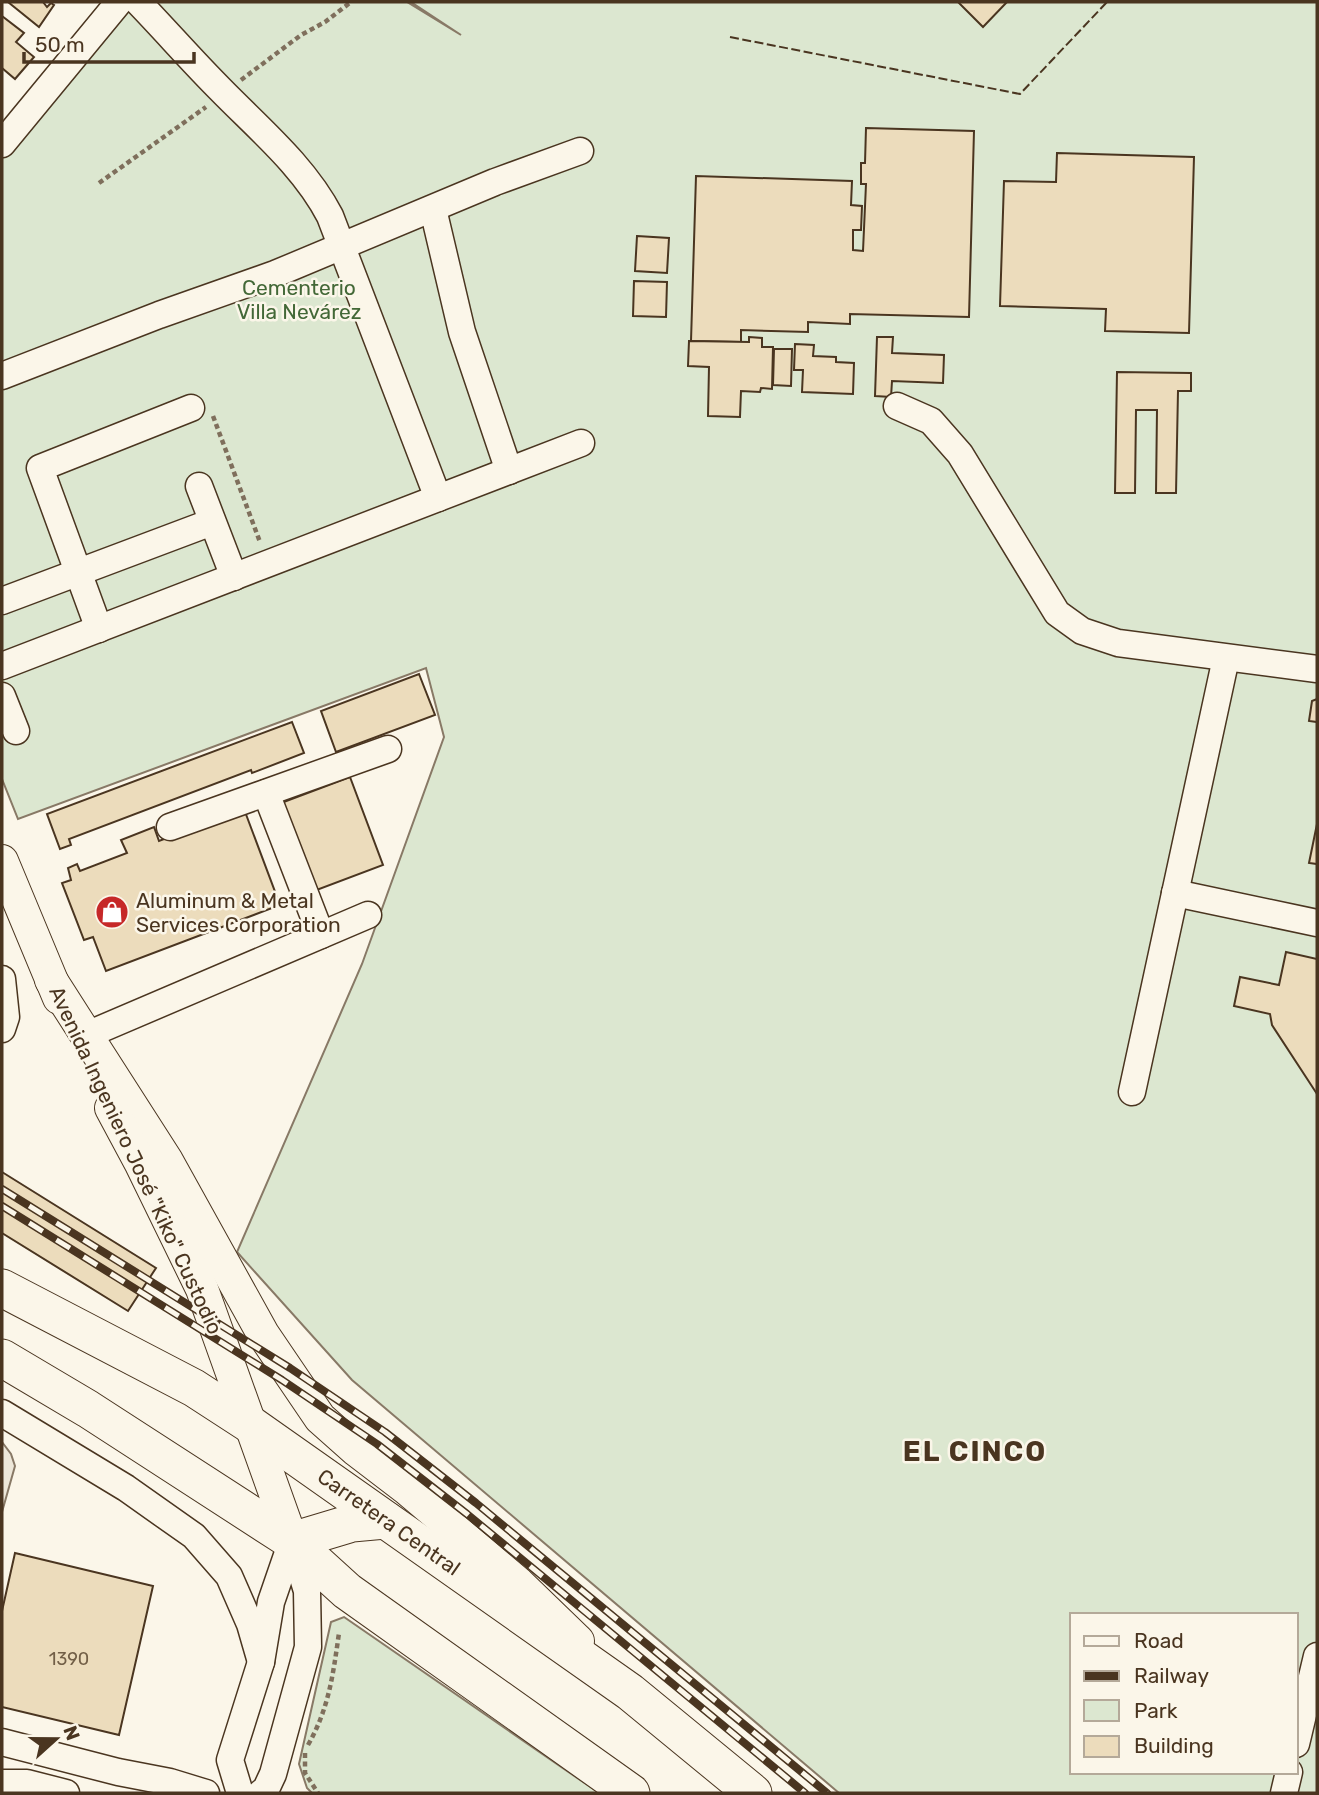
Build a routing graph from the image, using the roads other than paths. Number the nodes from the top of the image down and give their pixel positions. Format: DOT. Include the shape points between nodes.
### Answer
graph roads {
  1 [pos="120,2"];
  2 [pos="138,2"];
  3 [pos="2,144"];
  4 [pos="580,151"];
  5 [pos="433,209"];
  6 [pos="342,247"];
  7 [pos="2,376"];
  8 [pos="897,406"];
  9 [pos="202,411"];
  10 [pos="580,443"];
  11 [pos="509,471"];
  12 [pos="199,486"];
  13 [pos="438,498"];
  14 [pos="212,522"];
  15 [pos="78,572"];
  16 [pos="234,577"];
  17 [pos="2,601"];
  18 [pos="99,629"];
  19 [pos="1226,658"];
  20 [pos="2,666"];
  21 [pos="1317,669"];
  22 [pos="2,696"];
  23 [pos="16,731"];
  24 [pos="387,749"];
  25 [pos="266,793"];
  26 [pos="170,827"];
  27 [pos="2,861"];
  28 [pos="1175,893"];
  29 [pos="368,915"];
  30 [pos="1317,923"];
  31 [pos="321,935"];
  32 [pos="51,980"];
  33 [pos="2,983"];
  34 [pos="2,1029"];
  35 [pos="87,1035"];
  36 [pos="1132,1092"];
  37 [pos="2,1288"];
  38 [pos="2,1358"];
  39 [pos="2,1413"];
  40 [pos="251,1425"];
  41 [pos="385,1520"];
  42 [pos="292,1541"];
  43 [pos="1317,1656"];
  44 [pos="261,1662"];
  45 [pos="630,1692"];
  46 [pos="1298,1736"];
  47 [pos="2,1742"];
  48 [pos="1289,1774"];
  49 [pos="2,1783"];
  50 [pos="66,1793"];
  51 [pos="206,1793"];
  52 [pos="240,1793"];
  53 [pos="261,1793"];
  54 [pos="631,1793"];
  55 [pos="753,1793"];
  56 [pos="1284,1793"];
  1 -- 3 [label="street"];
  2 -- 6 [label="street" via="318,192"];
  4 -- 5 [label="street"];
  5 -- 6 [label="street"];
  5 -- 11 [label="street" via="461,332"];
  6 -- 7 [label="street"];
  6 -- 13 [label="street"];
  8 -- 19 [label="street" via="931,421 960,454 1056,612 1082,631 1118,643"];
  9 -- 15 [label="street" via="40,468"];
  10 -- 11 [label="street"];
  11 -- 13 [label="street"];
  12 -- 14 [label="street"];
  13 -- 16 [label="street"];
  14 -- 15 [label="street"];
  14 -- 16 [label="street"];
  15 -- 17 [label="street"];
  15 -- 18 [label="street"];
  16 -- 18 [label="street"];
  18 -- 20 [label="street"];
  19 -- 21 [label="street"];
  19 -- 28 [label="street"];
  22 -- 23 [label="street"];
  24 -- 25 [label="street"];
  25 -- 26 [label="street"];
  25 -- 31 [label="street"];
  27 -- 32 [label="main road, Avenida Ingeniero José \"Kiko\" Custodio"];
  28 -- 30 [label="street"];
  28 -- 36 [label="street"];
  29 -- 31 [label="street"];
  31 -- 35 [label="street"];
  32 -- 35 [label="main road"];
  32 -- 40 [label="main road, Avenida Ingeniero José \"Kiko\" Custodio" via="89,1067 202,1289"];
  33 -- 34 [label="street" via="6,1017"];
  35 -- 45 [label="main road" via="167,1161 263,1334 320,1418 519,1583"];
  37 -- 40 [label="highway, Carretera Central" via="194,1388"];
  38 -- 42 [label="highway"];
  39 -- 44 [label="street" via="126,1488 194,1536 229,1576"];
  40 -- 41 [label="highway, Carretera Central"];
  40 -- 42 [label="main road, Avenida Ingeniero José \"Kiko\" Custodio"];
  41 -- 42 [label="highway" via="352,1523"];
  41 -- 45 [label="highway, Carretera Central"];
  42 -- 44 [label="street" via="271,1602"];
  42 -- 53 [label="street" via="307,1591 308,1647 273,1774"];
  42 -- 54 [label="highway" via="347,1591"];
  43 -- 46 [label="street"];
  44 -- 52 [label="street" via="230,1760"];
  45 -- 55 [label="highway, Carretera Central"];
  47 -- 51 [label="street"];
  48 -- 56 [label="street"];
  49 -- 50 [label="street" via="27,1783"];
}
